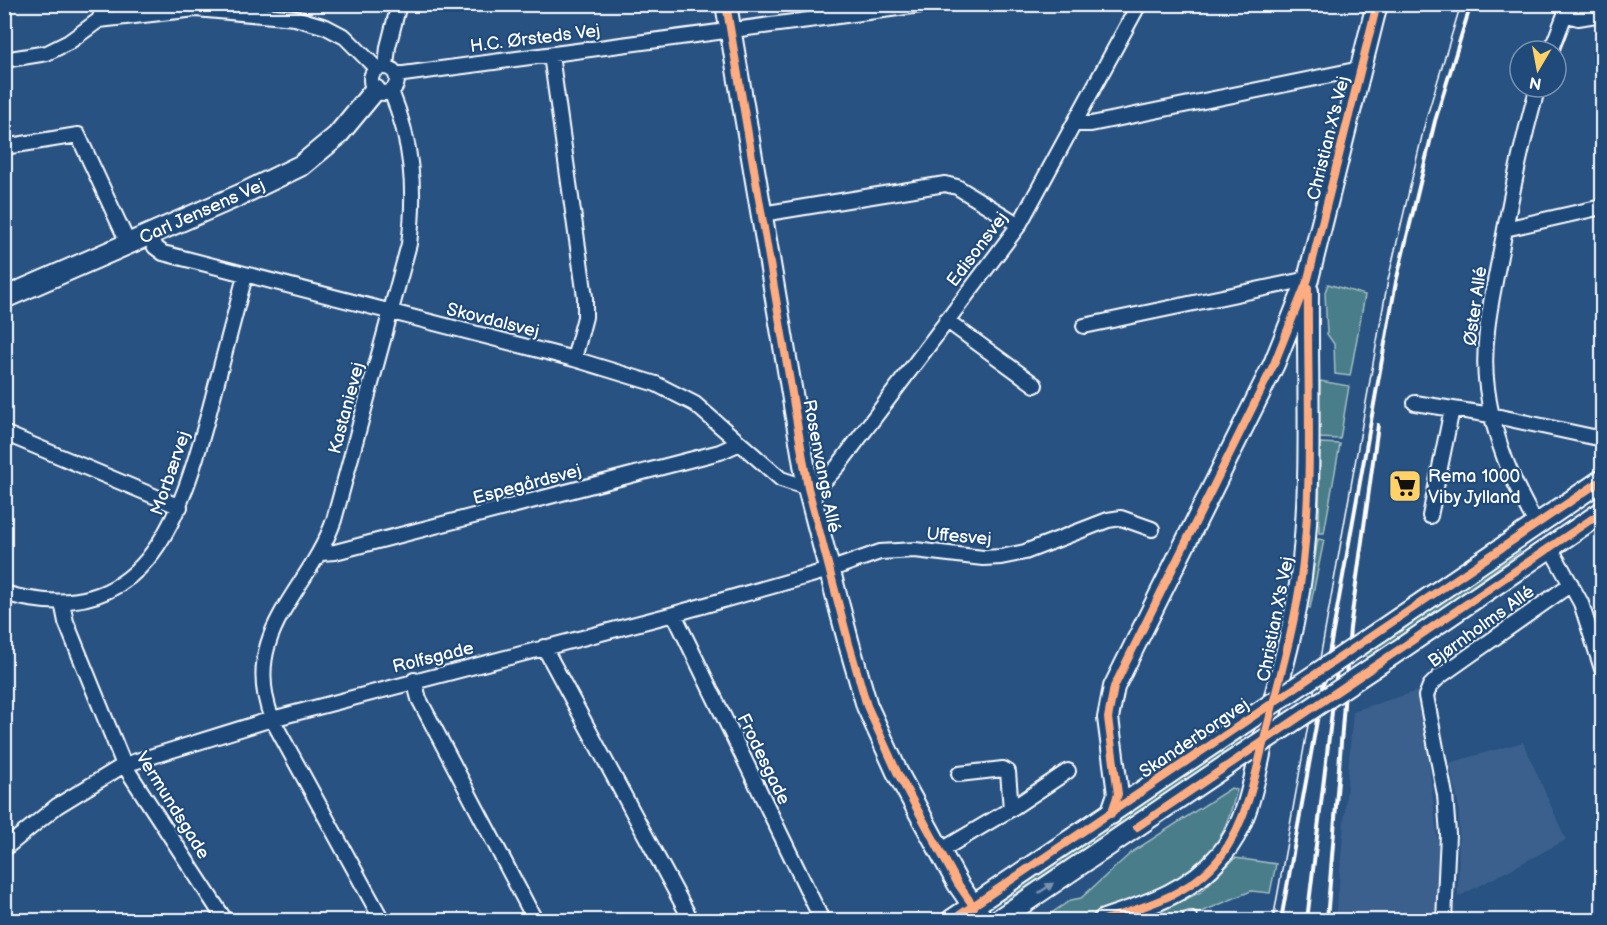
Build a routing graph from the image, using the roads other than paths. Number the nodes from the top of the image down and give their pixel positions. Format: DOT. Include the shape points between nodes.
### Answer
graph roads {
  1 [pos="105,4"];
  2 [pos="399,4"];
  3 [pos="726,4"];
  4 [pos="928,4"];
  5 [pos="1140,4"];
  6 [pos="1377,4"];
  7 [pos="1567,9"];
  8 [pos="1602,14"];
  9 [pos="99,20"];
  10 [pos="730,30"];
  11 [pos="1556,39"];
  12 [pos="551,55"];
  13 [pos="4,60"];
  14 [pos="1360,69"];
  15 [pos="387,70"];
  16 [pos="383,91"];
  17 [pos="1535,99"];
  18 [pos="1075,124"];
  19 [pos="4,147"];
  20 [pos="1602,207"];
  21 [pos="762,214"];
  22 [pos="1018,225"];
  23 [pos="1505,229"];
  24 [pos="148,235"];
  25 [pos="128,243"];
  26 [pos="245,276"];
  27 [pos="1308,279"];
  28 [pos="4,298"];
  29 [pos="390,312"];
  30 [pos="946,320"];
  31 [pos="1084,326"];
  32 [pos="574,359"];
  33 [pos="1035,385"];
  34 [pos="1415,403"];
  35 [pos="1452,410"];
  36 [pos="1491,415"];
  37 [pos="4,434"];
  38 [pos="1602,436"];
  39 [pos="740,443"];
  40 [pos="1602,480"];
  41 [pos="808,488"];
  42 [pos="180,507"];
  43 [pos="1602,512"];
  44 [pos="1430,516"];
  45 [pos="1537,525"];
  46 [pos="1152,529"];
  47 [pos="1550,547"];
  48 [pos="321,553"];
  49 [pos="829,570"];
  50 [pos="1572,584"];
  51 [pos="4,593"];
  52 [pos="62,602"];
  53 [pos="674,614"];
  54 [pos="544,647"];
  55 [pos="1602,669"];
  56 [pos="414,680"];
  57 [pos="272,719"];
  58 [pos="124,765"];
  59 [pos="1068,771"];
  60 [pos="959,774"];
  61 [pos="1011,809"];
  62 [pos="1111,814"];
  63 [pos="4,849"];
  64 [pos="940,851"];
  65 [pos="978,914"];
  66 [pos="225,921"];
  67 [pos="382,921"];
  68 [pos="535,921"];
  69 [pos="691,921"];
  70 [pos="822,921"];
  71 [pos="952,921"];
  72 [pos="998,921"];
  73 [pos="1104,921"];
  74 [pos="1444,921"];
  1 -- 9 [label="street"];
  2 -- 15 [label="street" via="388,46"];
  3 -- 10 [label="street, Rosenvangs Allé"];
  4 -- 10 [label="street, H.C. Ørsteds Vej"];
  5 -- 18 [label="street, Edisonsvej"];
  6 -- 14 [label="street, Christian X's Vej"];
  7 -- 8 [label="street" via="1578,18"];
  7 -- 11 [label="street"];
  9 -- 13 [label="street" via="69,42 46,52"];
  9 -- 15 [label="street" via="196,9 295,18 345,37"];
  10 -- 12 [label="street, H.C. Ørsteds Vej"];
  10 -- 21 [label="street, Rosenvangs Allé"];
  12 -- 15 [label="street, H.C. Ørsteds Vej"];
  12 -- 32 [label="street" via="585,297 585,317"];
  14 -- 18 [label="street"];
  14 -- 27 [label="street, Christian X's Vej"];
  15 -- 16 [label="street" via="397,84"];
  15 -- 16 [label="street" via="370,79"];
  16 -- 24 [label="street, Carl Jensens Vej" via="302,165"];
  16 -- 29 [label="street, Kastanievej" via="404,122 413,182 409,244"];
  17 -- 23 [label="street, Øster Allé" via="1520,149"];
  18 -- 22 [label="street, Edisonsvej"];
  19 -- 25 [label="street" via="78,135"];
  20 -- 23 [label="street"];
  21 -- 22 [label="street" via="945,184 957,187"];
  21 -- 41 [label="street, Rosenvangs Allé"];
  22 -- 30 [label="street, Edisonsvej"];
  23 -- 36 [label="street, Øster Allé" via="1486,358"];
  24 -- 25 [label="street, Carl Jensens Vej"];
  24 -- 26 [label="street, Skovdalsvej" via="163,254"];
  25 -- 28 [label="street, Carl Jensens Vej"];
  26 -- 29 [label="street, Skovdalsvej"];
  26 -- 42 [label="street, Morbærvej" via="193,473"];
  27 -- 31 [label="street"];
  27 -- 62 [label="street, Christian X's Vej" via="1274,364 1114,687 1108,718 1118,794"];
  27 -- 73 [label="street, Christian X's Vej" via="1307,495 1301,577 1248,805 1224,853 1204,875 1176,893"];
  29 -- 32 [label="street, Skovdalsvej"];
  29 -- 48 [label="street, Kastanievej" via="334,520"];
  30 -- 33 [label="street"];
  30 -- 41 [label="street, Edisonsvej" via="838,466 826,479"];
  32 -- 39 [label="street, Skovdalsvej" via="678,394"];
  34 -- 35 [label="street"];
  35 -- 36 [label="street"];
  35 -- 44 [label="street"];
  36 -- 38 [label="street"];
  36 -- 45 [label="street, Øster Allé" via="1508,470"];
  37 -- 42 [label="street"];
  39 -- 41 [label="street, Skovdalsvej" via="781,479"];
  39 -- 48 [label="street, Espegårdsvej" via="720,453"];
  40 -- 45 [label="street, Skanderborgvej"];
  41 -- 49 [label="street, Rosenvangs Allé"];
  42 -- 52 [label="street, Morbærvej" via="154,553 125,580 107,591"];
  43 -- 47 [label="street"];
  45 -- 47 [label="street"];
  45 -- 62 [label="street, Skanderborgvej, bridge"];
  46 -- 49 [label="street, Uffesvej" via="1121,518 1010,556 983,558 896,550"];
  47 -- 50 [label="street"];
  72 -- 47 [label="street, one-way, bridge"];
  48 -- 57 [label="street, Kastanievej" via="285,603 265,651 263,695"];
  49 -- 53 [label="street, Rolfsgade"];
  49 -- 64 [label="street, Rosenvangs Allé" via="867,706"];
  50 -- 55 [label="street"];
  50 -- 74 [label="street, Bjørnholms Allé" via="1439,677 1426,696 1447,824"];
  51 -- 52 [label="street, Morbærvej"];
  52 -- 58 [label="street, Vermundsgade" via="66,622"];
  53 -- 54 [label="street, Rolfsgade"];
  53 -- 70 [label="street, Frodesgade"];
  54 -- 56 [label="street, Rolfsgade"];
  54 -- 69 [label="street"];
  56 -- 57 [label="street, Rolfsgade"];
  56 -- 68 [label="street" via="419,699"];
  57 -- 58 [label="street, Rolfsgade"];
  57 -- 67 [label="street, Kastanievej"];
  58 -- 63 [label="street, Rolfsgade" via="57,806"];
  58 -- 66 [label="street, Vermundsgade"];
  59 -- 61 [label="street"];
  60 -- 61 [label="street" via="1008,772"];
  61 -- 64 [label="street"];
  62 -- 65 [label="street, Skanderborgvej"];
  64 -- 65 [label="street, Rosenvangs Allé"];
  65 -- 71 [label="street, Skanderborgvej"];
}
